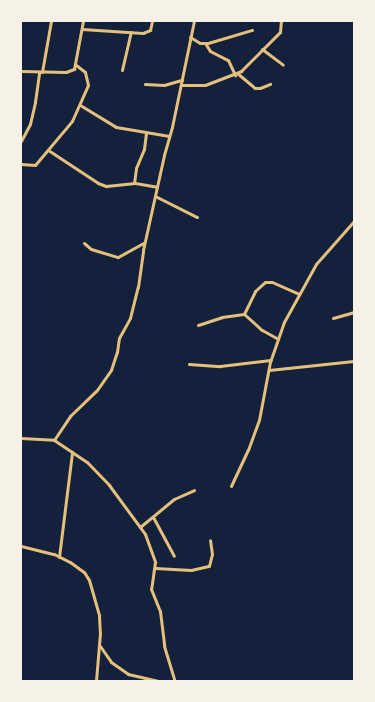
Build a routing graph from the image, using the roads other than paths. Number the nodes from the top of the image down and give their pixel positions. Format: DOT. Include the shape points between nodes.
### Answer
graph roads {
  1 [pos="51,21"];
  2 [pos="83,21"];
  3 [pos="152,21"];
  4 [pos="194,21"];
  5 [pos="281,21"];
  6 [pos="82,29"];
  7 [pos="252,30"];
  8 [pos="131,32"];
  9 [pos="190,37"];
  10 [pos="205,43"];
  11 [pos="262,49"];
  12 [pos="76,65"];
  13 [pos="283,65"];
  14 [pos="122,70"];
  15 [pos="21,71"];
  16 [pos="41,72"];
  17 [pos="236,74"];
  18 [pos="182,80"];
  19 [pos="145,84"];
  20 [pos="270,84"];
  21 [pos="181,85"];
  22 [pos="80,106"];
  23 [pos="146,133"];
  24 [pos="169,136"];
  25 [pos="21,141"];
  26 [pos="48,150"];
  27 [pos="21,164"];
  28 [pos="134,183"];
  29 [pos="157,187"];
  30 [pos="155,196"];
  31 [pos="197,216"];
  32 [pos="354,221"];
  33 [pos="84,243"];
  34 [pos="144,243"];
  35 [pos="299,294"];
  36 [pos="354,312"];
  37 [pos="244,314"];
  38 [pos="333,318"];
  39 [pos="198,325"];
  40 [pos="278,339"];
  41 [pos="271,360"];
  42 [pos="354,361"];
  43 [pos="188,364"];
  44 [pos="269,370"];
  45 [pos="21,438"];
  46 [pos="54,440"];
  47 [pos="72,452"];
  48 [pos="231,486"];
  49 [pos="194,490"];
  50 [pos="153,517"];
  51 [pos="140,527"];
  52 [pos="210,540"];
  53 [pos="21,546"];
  54 [pos="174,556"];
  55 [pos="59,557"];
  56 [pos="155,568"];
  57 [pos="100,646"];
  58 [pos="96,681"];
  59 [pos="158,681"];
  60 [pos="175,681"];
  1 -- 16 [label="street"];
  2 -- 6 [label="street"];
  3 -- 8 [label="street" via="149,31"];
  4 -- 9 [label="street"];
  5 -- 11 [label="street" via="280,32"];
  6 -- 8 [label="street"];
  6 -- 12 [label="street"];
  7 -- 10 [label="street"];
  8 -- 14 [label="street"];
  9 -- 10 [label="street"];
  9 -- 18 [label="street"];
  10 -- 17 [label="street" via="210,51 228,60"];
  11 -- 13 [label="street"];
  11 -- 17 [label="street"];
  12 -- 16 [label="street" via="66,72"];
  12 -- 22 [label="street" via="87,77 88,85"];
  15 -- 16 [label="street"];
  16 -- 25 [label="street" via="30,124"];
  17 -- 20 [label="street" via="255,88"];
  17 -- 21 [label="street" via="205,85"];
  18 -- 19 [label="street" via="164,85"];
  18 -- 21 [label="street"];
  21 -- 24 [label="street"];
  22 -- 23 [label="street" via="116,128"];
  22 -- 26 [label="street"];
  23 -- 24 [label="street"];
  23 -- 28 [label="street"];
  24 -- 29 [label="street"];
  26 -- 27 [label="street" via="35,165"];
  26 -- 28 [label="street" via="98,184"];
  28 -- 29 [label="street"];
  29 -- 30 [label="street"];
  30 -- 31 [label="street"];
  30 -- 34 [label="street"];
  32 -- 35 [label="street" via="316,264"];
  33 -- 34 [label="street" via="91,249 118,257"];
  34 -- 46 [label="street" via="138,287 130,318 119,338 114,363 97,390 70,416"];
  35 -- 37 [label="street" via="265,282 255,291"];
  35 -- 40 [label="street"];
  36 -- 38 [label="street"];
  37 -- 39 [label="street"];
  37 -- 40 [label="street"];
  40 -- 41 [label="street"];
  41 -- 43 [label="street" via="220,366"];
  41 -- 44 [label="street"];
  42 -- 44 [label="street"];
  44 -- 48 [label="street" via="259,420"];
  45 -- 46 [label="street"];
  46 -- 47 [label="street"];
  47 -- 51 [label="street" via="109,484"];
  47 -- 55 [label="street"];
  49 -- 50 [label="street" via="174,499"];
  50 -- 51 [label="street"];
  50 -- 54 [label="street"];
  51 -- 56 [label="street" via="151,546"];
  52 -- 56 [label="street" via="212,554 209,566 191,570"];
  53 -- 55 [label="street"];
  55 -- 57 [label="street" via="78,568 89,580 99,616"];
  56 -- 60 [label="street" via="151,590 160,611 164,646"];
  57 -- 58 [label="street"];
  57 -- 59 [label="street" via="111,662 128,674"];
}
